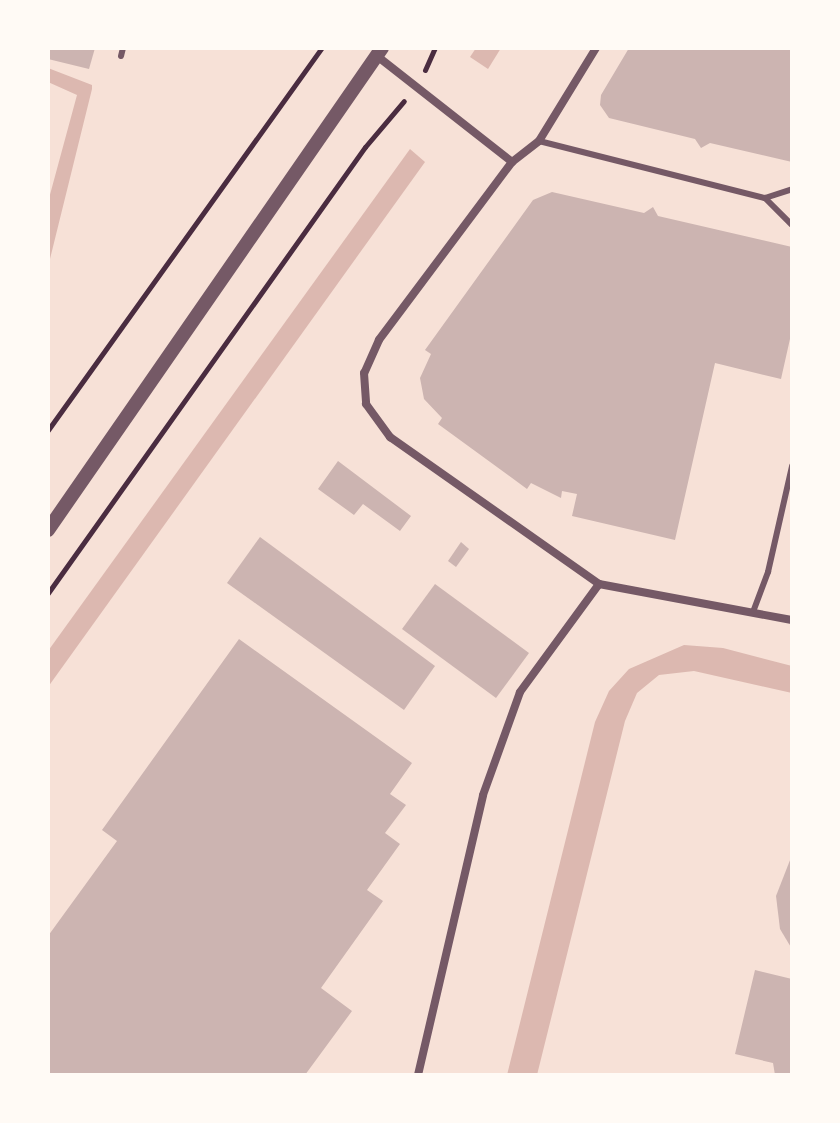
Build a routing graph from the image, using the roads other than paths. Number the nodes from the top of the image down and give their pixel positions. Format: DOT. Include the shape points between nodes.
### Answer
graph roads {
  1 [pos="596,48"];
  2 [pos="380,52"];
  3 [pos="539,141"];
  4 [pos="512,162"];
  5 [pos="792,189"];
  6 [pos="765,198"];
  7 [pos="792,225"];
  8 [pos="792,466"];
  9 [pos="48,530"];
  10 [pos="599,584"];
  11 [pos="753,612"];
  12 [pos="792,620"];
  13 [pos="418,1075"];
  1 -- 3 [label="street"];
  2 -- 4 [label="street"];
  2 -- 9 [label="street"];
  3 -- 4 [label="street"];
  3 -- 6 [label="lane"];
  4 -- 10 [label="street" via="379,340 364,373 366,404 390,437"];
  5 -- 6 [label="lane"];
  6 -- 7 [label="lane"];
  8 -- 11 [label="lane" via="768,572"];
  10 -- 11 [label="street"];
  10 -- 13 [label="street" via="515,706 483,795"];
  11 -- 12 [label="street"];
}
